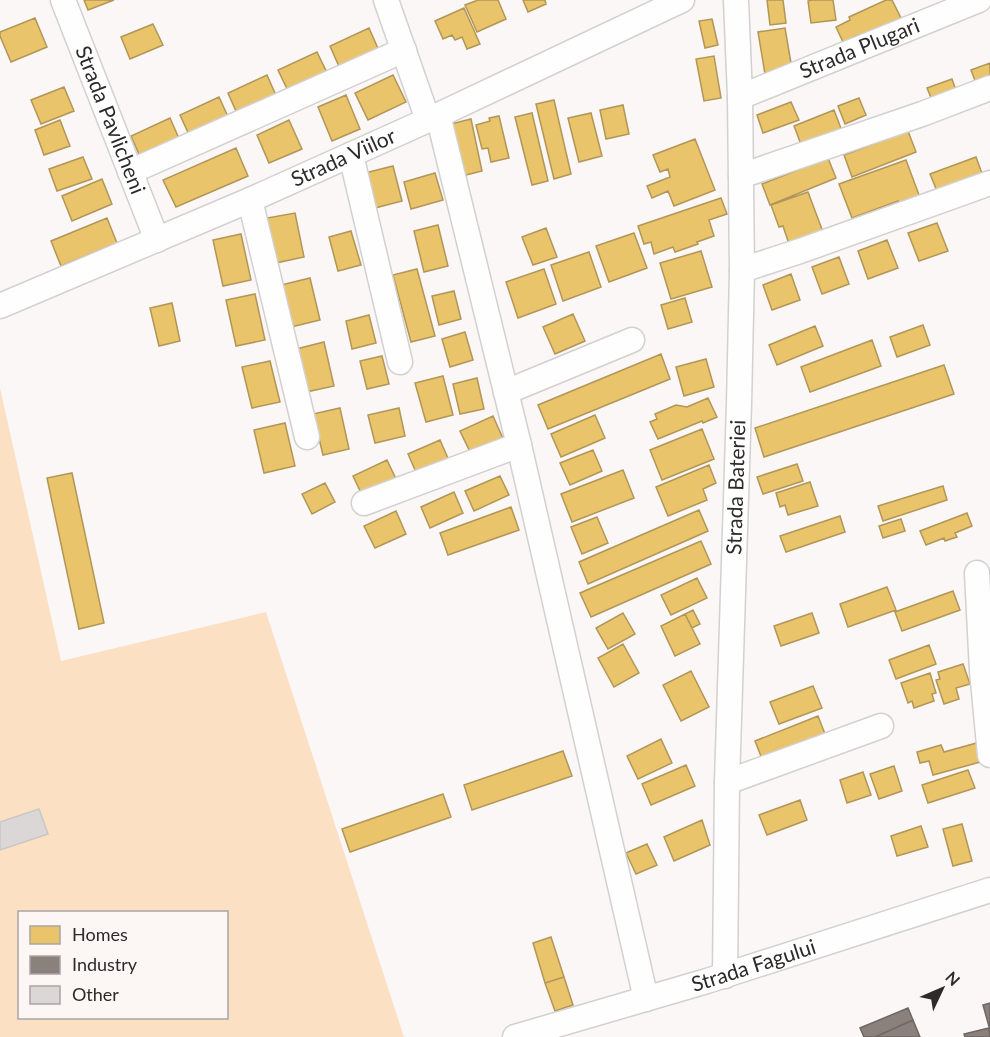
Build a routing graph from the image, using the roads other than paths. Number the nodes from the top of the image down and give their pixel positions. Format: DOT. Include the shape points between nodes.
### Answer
graph roads {
  1 [pos="63,0"];
  2 [pos="386,0"];
  3 [pos="682,0"];
  4 [pos="736,0"];
  5 [pos="979,0"];
  6 [pos="404,50"];
  7 [pos="990,88"];
  8 [pos="740,97"];
  9 [pos="433,117"];
  10 [pos="351,155"];
  11 [pos="130,172"];
  12 [pos="741,176"];
  13 [pos="990,183"];
  14 [pos="250,200"];
  15 [pos="157,240"];
  16 [pos="742,270"];
  17 [pos="0,306"];
  18 [pos="632,340"];
  19 [pos="400,362"];
  20 [pos="506,392"];
  21 [pos="307,437"];
  22 [pos="519,445"];
  23 [pos="364,503"];
  24 [pos="977,573"];
  25 [pos="881,726"];
  26 [pos="990,755"];
  27 [pos="727,782"];
  28 [pos="990,890"];
  29 [pos="725,976"];
  30 [pos="646,999"];
  31 [pos="515,1037"];
  1 -- 11 [label="street, Strada Pavlicheni"];
  2 -- 6 [label="street"];
  3 -- 9 [label="street, Strada Viilor"];
  4 -- 8 [label="street, Strada Bateriei"];
  5 -- 8 [label="street, Strada Plugari"];
  6 -- 9 [label="street"];
  6 -- 11 [label="street"];
  7 -- 12 [label="street"];
  8 -- 12 [label="street, Strada Bateriei"];
  9 -- 10 [label="street, Strada Viilor"];
  9 -- 20 [label="street"];
  10 -- 14 [label="street, Strada Viilor"];
  10 -- 19 [label="street"];
  11 -- 15 [label="street, Strada Pavlicheni"];
  12 -- 16 [label="street, Strada Bateriei"];
  13 -- 16 [label="street"];
  14 -- 15 [label="street, Strada Viilor"];
  14 -- 21 [label="street"];
  15 -- 17 [label="street, Strada Viilor"];
  16 -- 27 [label="street, Strada Bateriei"];
  18 -- 20 [label="street"];
  20 -- 22 [label="street"];
  22 -- 23 [label="street"];
  22 -- 30 [label="street"];
  24 -- 26 [label="street"];
  25 -- 27 [label="street"];
  27 -- 29 [label="street, Strada Bateriei"];
  28 -- 29 [label="street, Strada Fagului"];
  29 -- 30 [label="street, Strada Fagului"];
  30 -- 31 [label="street, Strada Fagului"];
}
